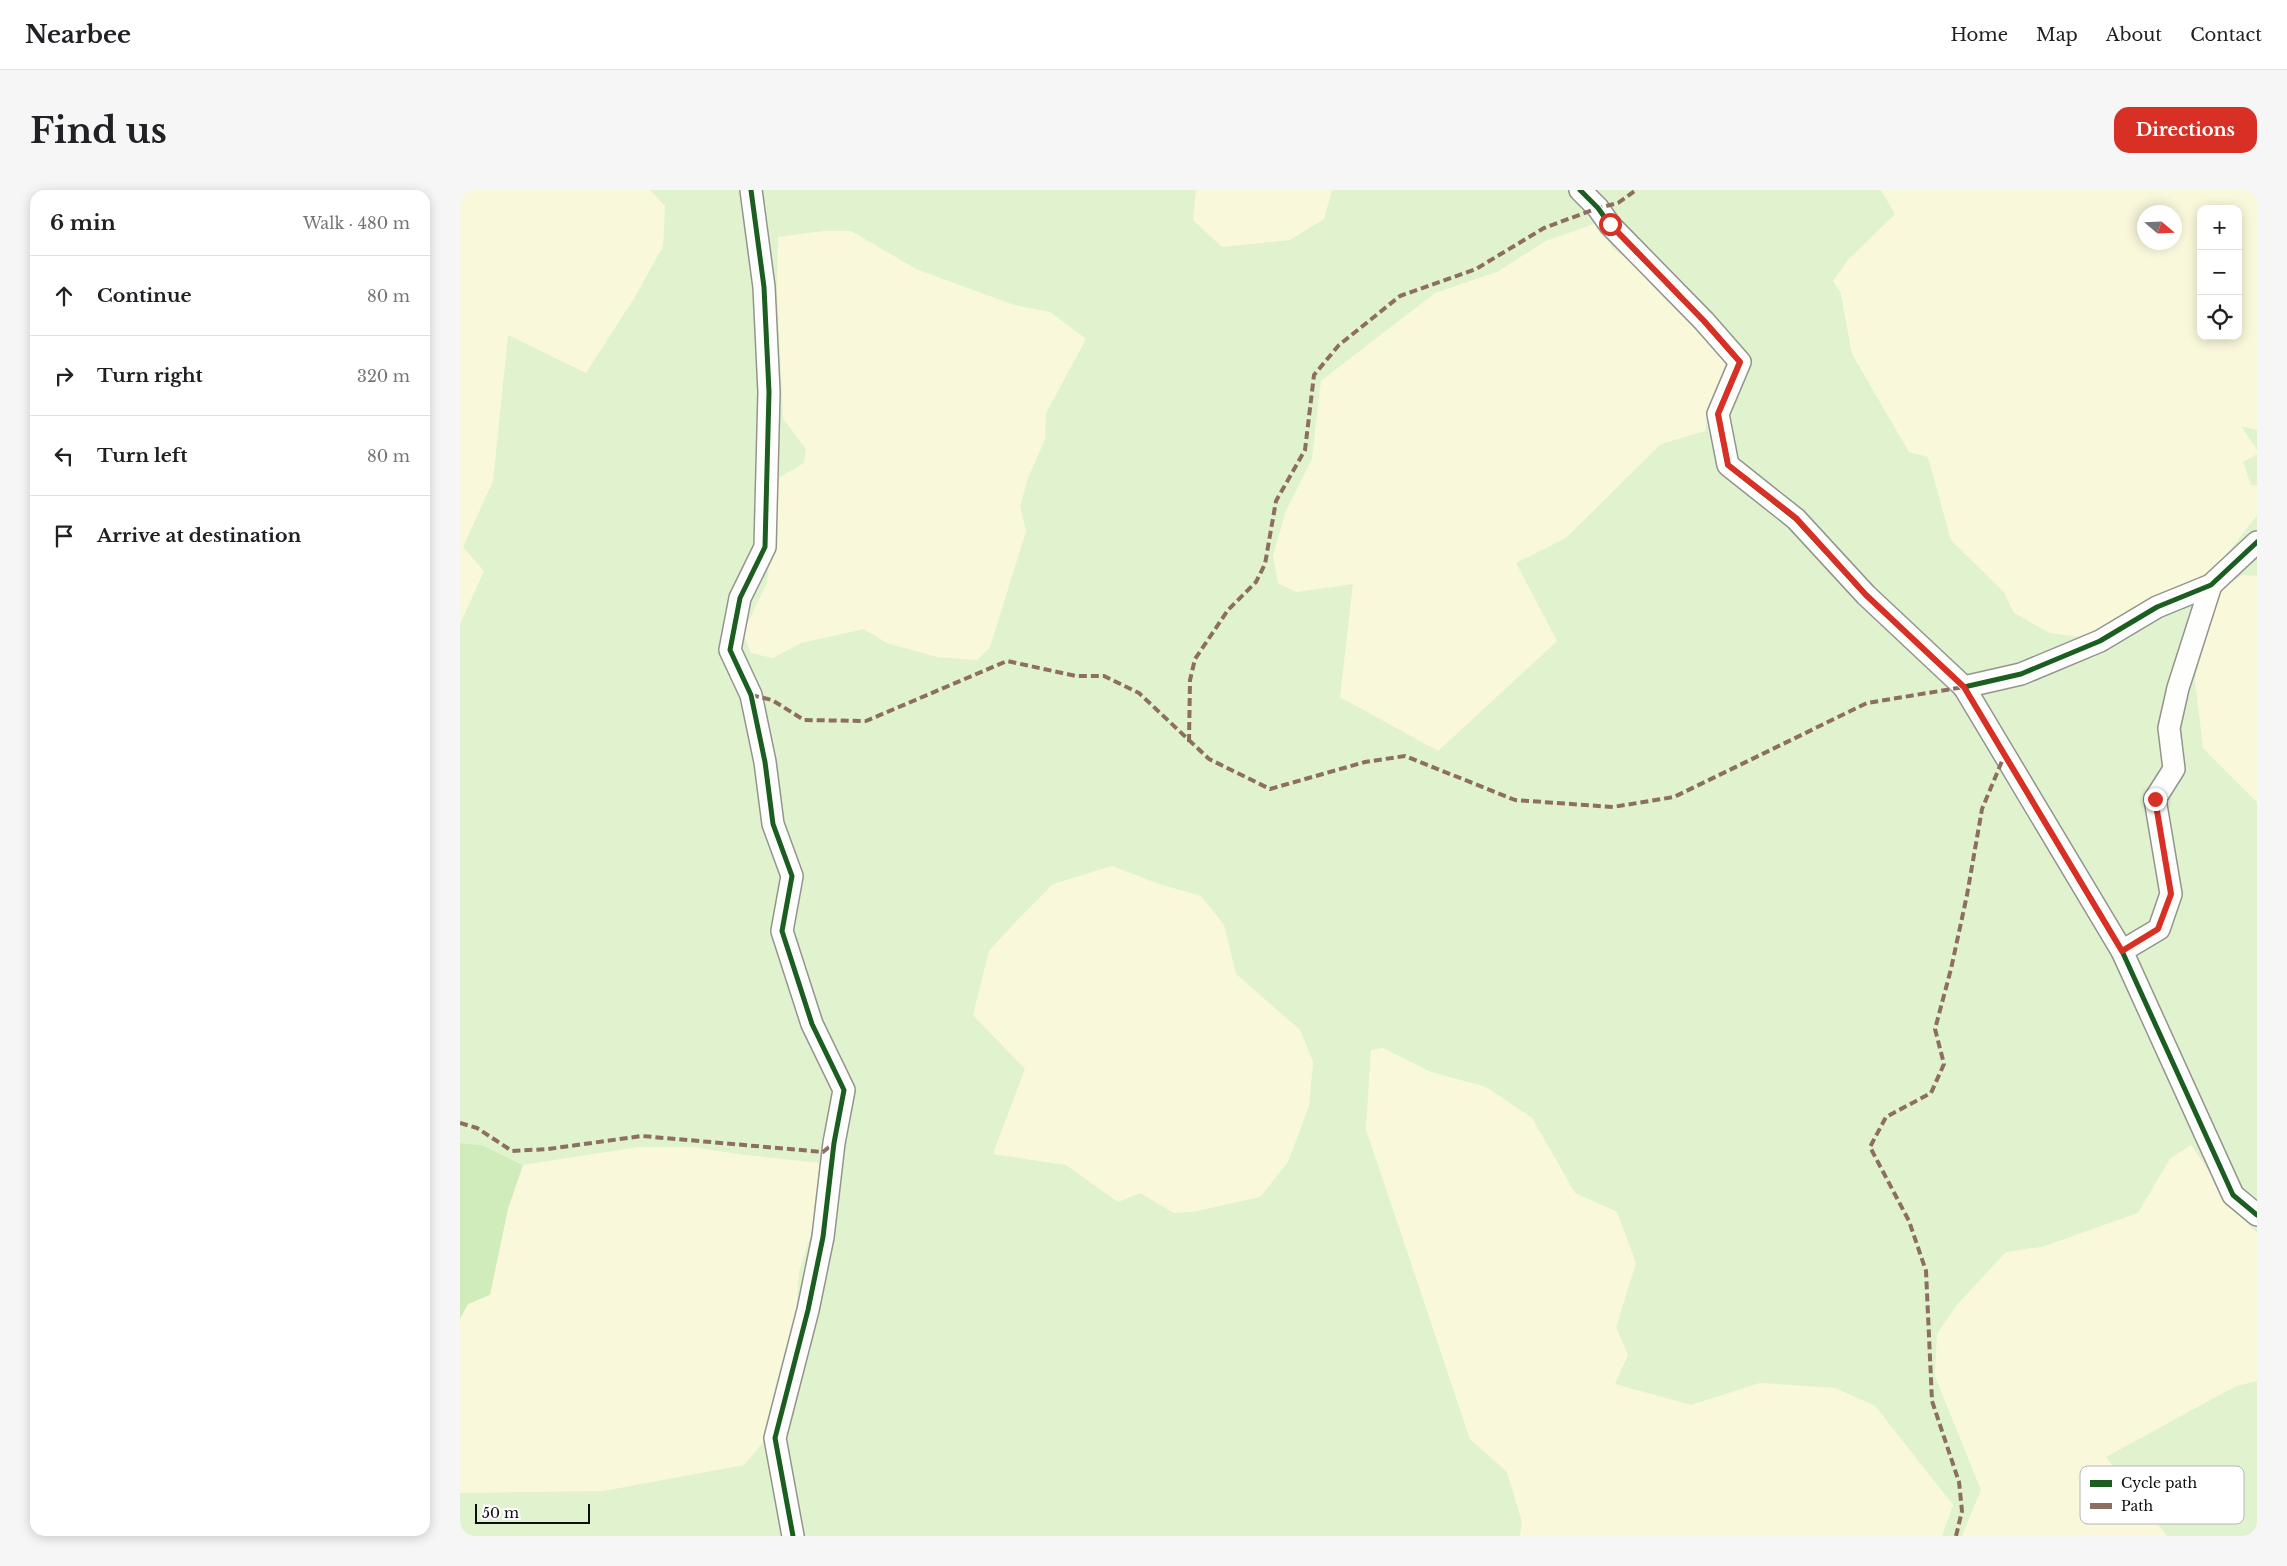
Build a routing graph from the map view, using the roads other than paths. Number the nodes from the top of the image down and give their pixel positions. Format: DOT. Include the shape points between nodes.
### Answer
graph roads {
  1 [pos="752,190"];
  2 [pos="1580,190"];
  3 [pos="2257,542"];
  4 [pos="2211,585"];
  5 [pos="1964,687"];
  6 [pos="2122,951"];
  7 [pos="2257,1215"];
  8 [pos="793,1536"];
  1 -- 8 [label="street" via="764,287 769,392 765,546 740,598 730,650 751,695 765,762 773,824 792,876 782,931 812,1024 844,1090 823,1237 775,1438"];
  2 -- 5 [label="street" via="1740,362 1718,414 1728,465 1796,518 1866,595"];
  3 -- 4 [label="street"];
  4 -- 5 [label="street" via="2157,607 2100,641 2021,674"];
  4 -- 6 [label="street" via="2178,688 2169,728 2174,769 2155,799 2171,894 2158,929"];
  5 -- 6 [label="street"];
  6 -- 7 [label="street" via="2233,1195"];
}
